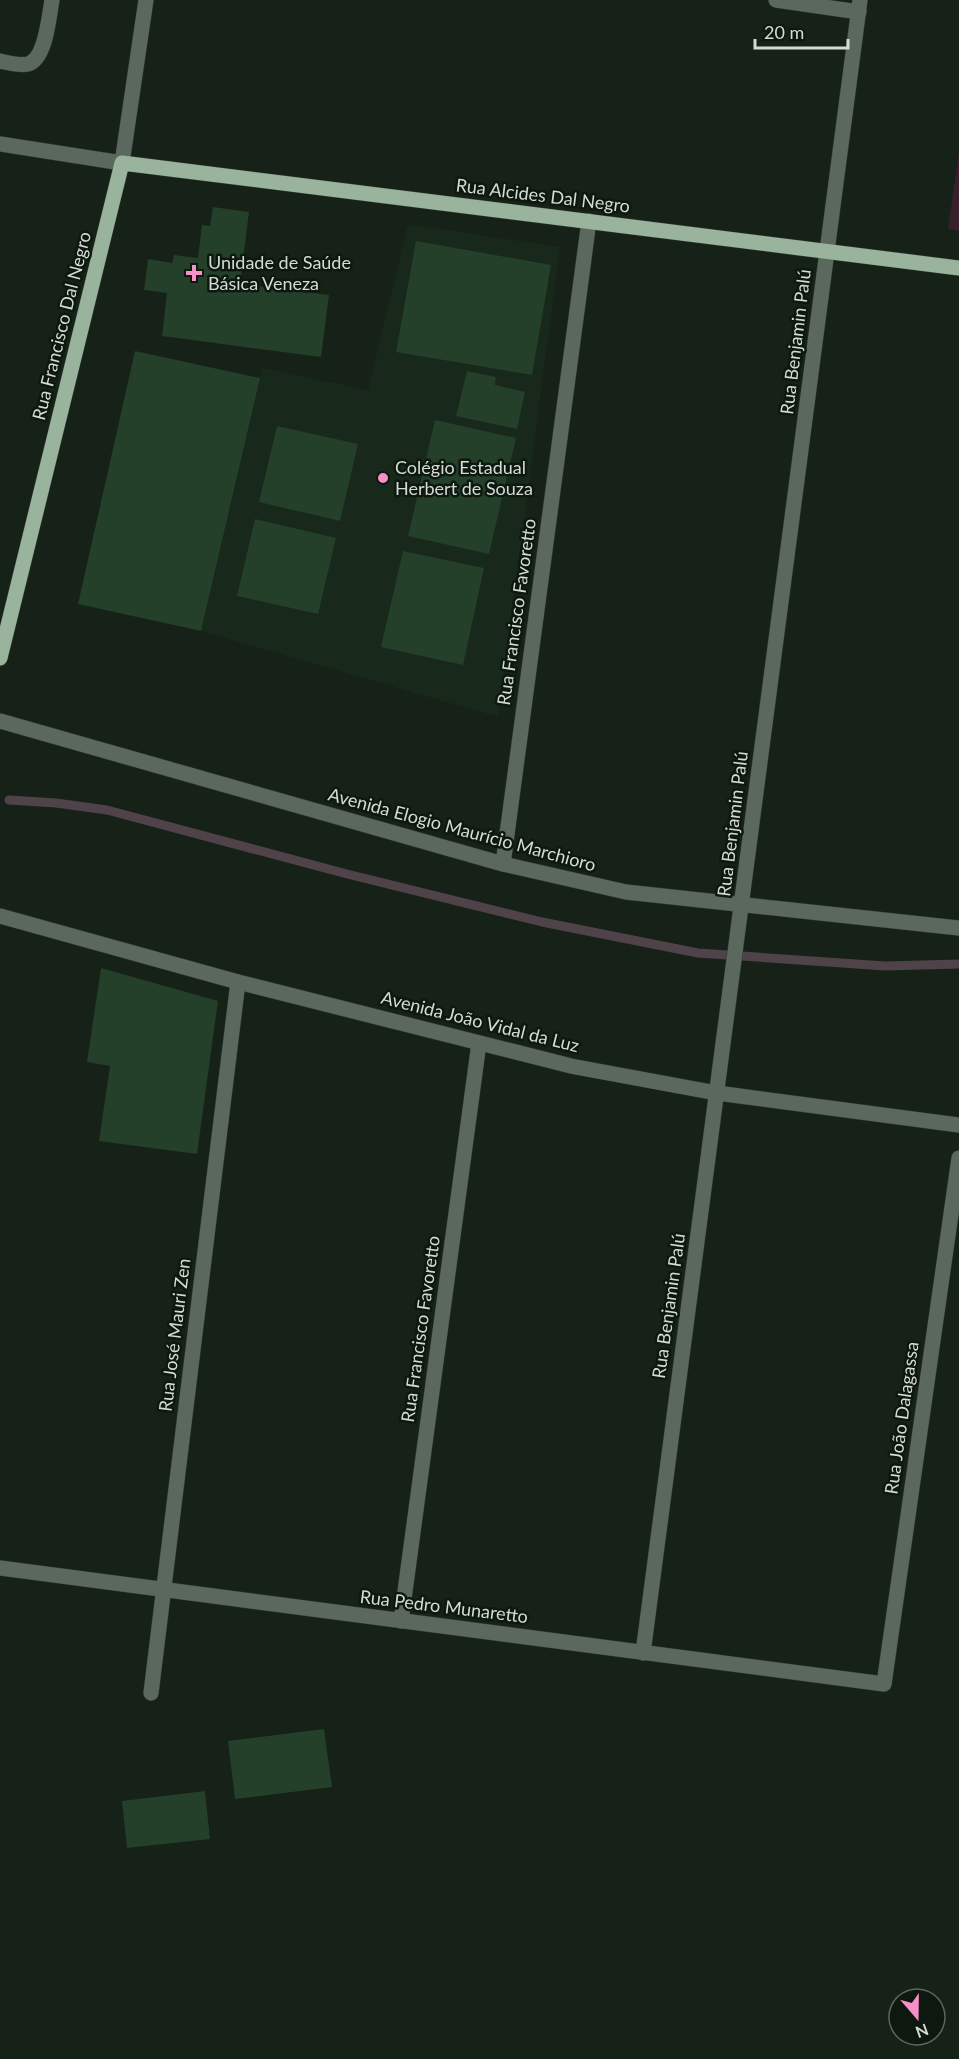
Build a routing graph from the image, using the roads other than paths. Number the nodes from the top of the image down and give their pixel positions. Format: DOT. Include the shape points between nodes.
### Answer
graph roads {
  1 [pos="52,0"];
  2 [pos="146,0"];
  3 [pos="776,0"];
  4 [pos="860,6"];
  5 [pos="0,62"];
  6 [pos="0,144"];
  7 [pos="122,163"];
  8 [pos="589,221"];
  9 [pos="827,252"];
  10 [pos="959,268"];
  11 [pos="0,658"];
  12 [pos="0,721"];
  13 [pos="502,864"];
  14 [pos="742,903"];
  15 [pos="0,916"];
  16 [pos="959,928"];
  17 [pos="238,982"];
  18 [pos="479,1043"];
  19 [pos="717,1094"];
  20 [pos="959,1125"];
  21 [pos="959,1158"];
  22 [pos="0,1568"];
  23 [pos="164,1590"];
  24 [pos="401,1621"];
  25 [pos="643,1653"];
  26 [pos="884,1684"];
  27 [pos="151,1693"];
  1 -- 5 [label="street" via="38,58 21,65"];
  2 -- 7 [label="street, Rua Francisco Dal Negro"];
  3 -- 4 [label="street"];
  4 -- 9 [label="street, Rua Benjamin Palú"];
  6 -- 7 [label="street"];
  7 -- 8 [label="main road, Rua Alcides Dal Negro"];
  7 -- 11 [label="main road, Rua Francisco Dal Negro"];
  8 -- 9 [label="main road, Rua Alcides Dal Negro"];
  8 -- 13 [label="street, Rua Francisco Favoretto"];
  9 -- 10 [label="main road, Rua Alcides Dal Negro"];
  9 -- 14 [label="street, Rua Benjamin Palú"];
  12 -- 13 [label="street, Avenida Elogio Maurício Marchioro"];
  13 -- 14 [label="street, Avenida Elogio Maurício Marchioro" via="626,892"];
  14 -- 16 [label="street, Avenida Elogio Maurício Marchioro"];
  14 -- 19 [label="street, Rua Benjamin Palú"];
  15 -- 17 [label="street, Avenida João Vidal da Luz"];
  17 -- 18 [label="street, Avenida João Vidal da Luz"];
  17 -- 23 [label="street, Rua José Mauri Zen"];
  18 -- 19 [label="street, Avenida João Vidal da Luz"];
  18 -- 24 [label="street, Rua Francisco Favoretto"];
  19 -- 20 [label="street, Avenida João Vidal da Luz"];
  19 -- 25 [label="street, Rua Benjamin Palú"];
  21 -- 26 [label="street, Rua João Dalagassa"];
  22 -- 23 [label="street, Rua Pedro Munaretto"];
  23 -- 24 [label="street, Rua Pedro Munaretto"];
  23 -- 27 [label="street, Rua José Mauri Zen"];
  24 -- 25 [label="street, Rua Pedro Munaretto"];
  25 -- 26 [label="street, Rua Pedro Munaretto"];
}
